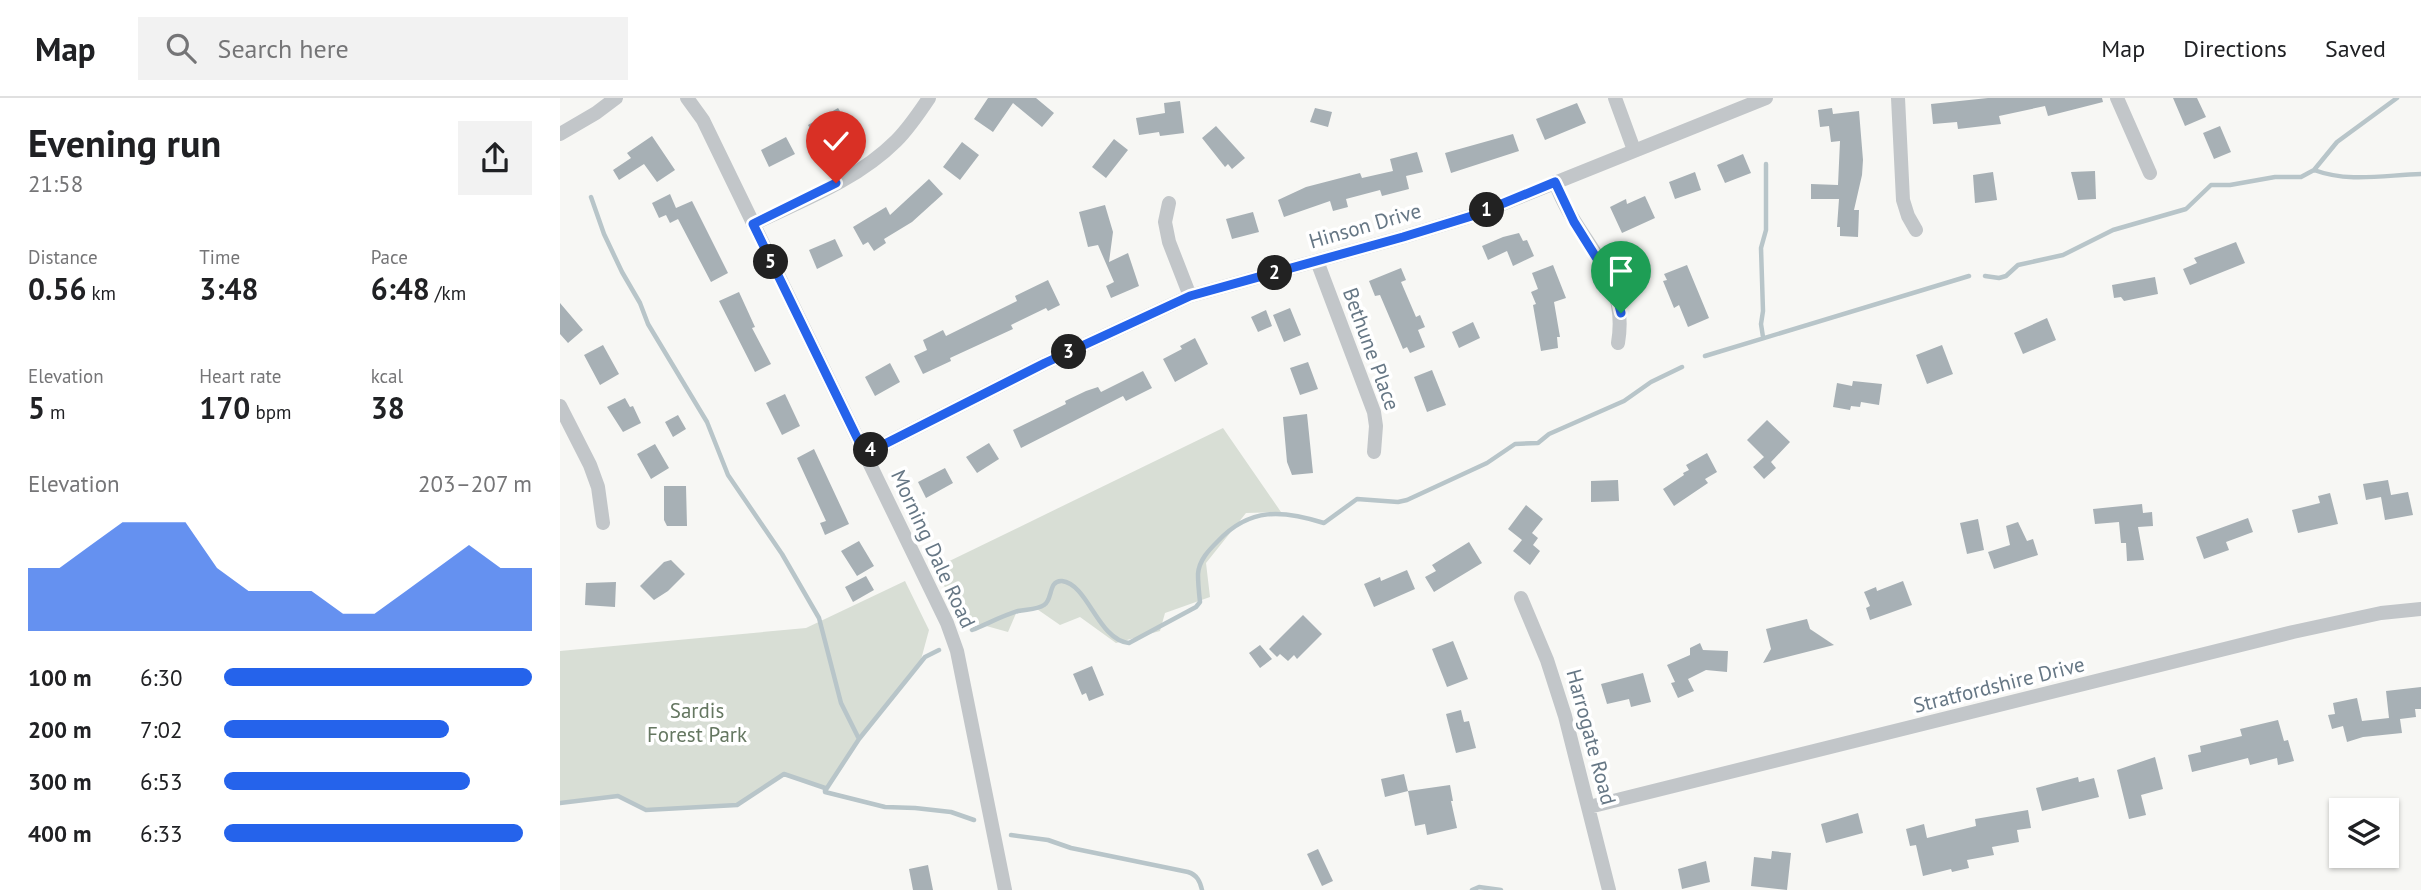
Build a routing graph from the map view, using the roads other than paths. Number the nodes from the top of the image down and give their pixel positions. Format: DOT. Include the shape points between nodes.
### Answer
graph roads {
  1 [pos="616,98"];
  2 [pos="687,98"];
  3 [pos="929,98"];
  4 [pos="1615,98"];
  5 [pos="1766,98"];
  6 [pos="1898,98"];
  7 [pos="2118,98"];
  8 [pos="560,134"];
  9 [pos="1634,150"];
  10 [pos="2150,173"];
  11 [pos="1555,182"];
  12 [pos="1169,202"];
  13 [pos="753,224"];
  14 [pos="1916,230"];
  15 [pos="1317,261"];
  16 [pos="1190,296"];
  17 [pos="1618,343"];
  18 [pos="560,405"];
  19 [pos="1374,452"];
  20 [pos="865,454"];
  21 [pos="603,523"];
  22 [pos="1521,598"];
  23 [pos="2421,609"];
  24 [pos="1589,807"];
  25 [pos="1005,890"];
  26 [pos="1609,890"];
  1 -- 8 [label="street"];
  2 -- 13 [label="street, Morning Dale Road" via="703,120"];
  3 -- 13 [label="street" via="897,140 867,164"];
  4 -- 9 [label="street"];
  5 -- 9 [label="street, Hinson Drive"];
  6 -- 14 [label="street" via="1903,200"];
  7 -- 10 [label="street"];
  9 -- 11 [label="street, Hinson Drive"];
  11 -- 15 [label="street, Hinson Drive" via="1475,215"];
  11 -- 17 [label="street" via="1614,286 1621,313"];
  12 -- 16 [label="street" via="1167,232"];
  13 -- 20 [label="street, Morning Dale Road"];
  15 -- 16 [label="street, Hinson Drive"];
  15 -- 19 [label="street, Bethune Place" via="1374,412"];
  16 -- 20 [label="street, Hinson Drive"];
  18 -- 21 [label="street" via="590,465"];
  20 -- 25 [label="street, Morning Dale Road" via="955,644"];
  22 -- 24 [label="street, Harrogate Road" via="1547,660"];
  23 -- 24 [label="street, Stratfordshire Drive" via="2293,632"];
  24 -- 26 [label="street, Harrogate Road"];
}
